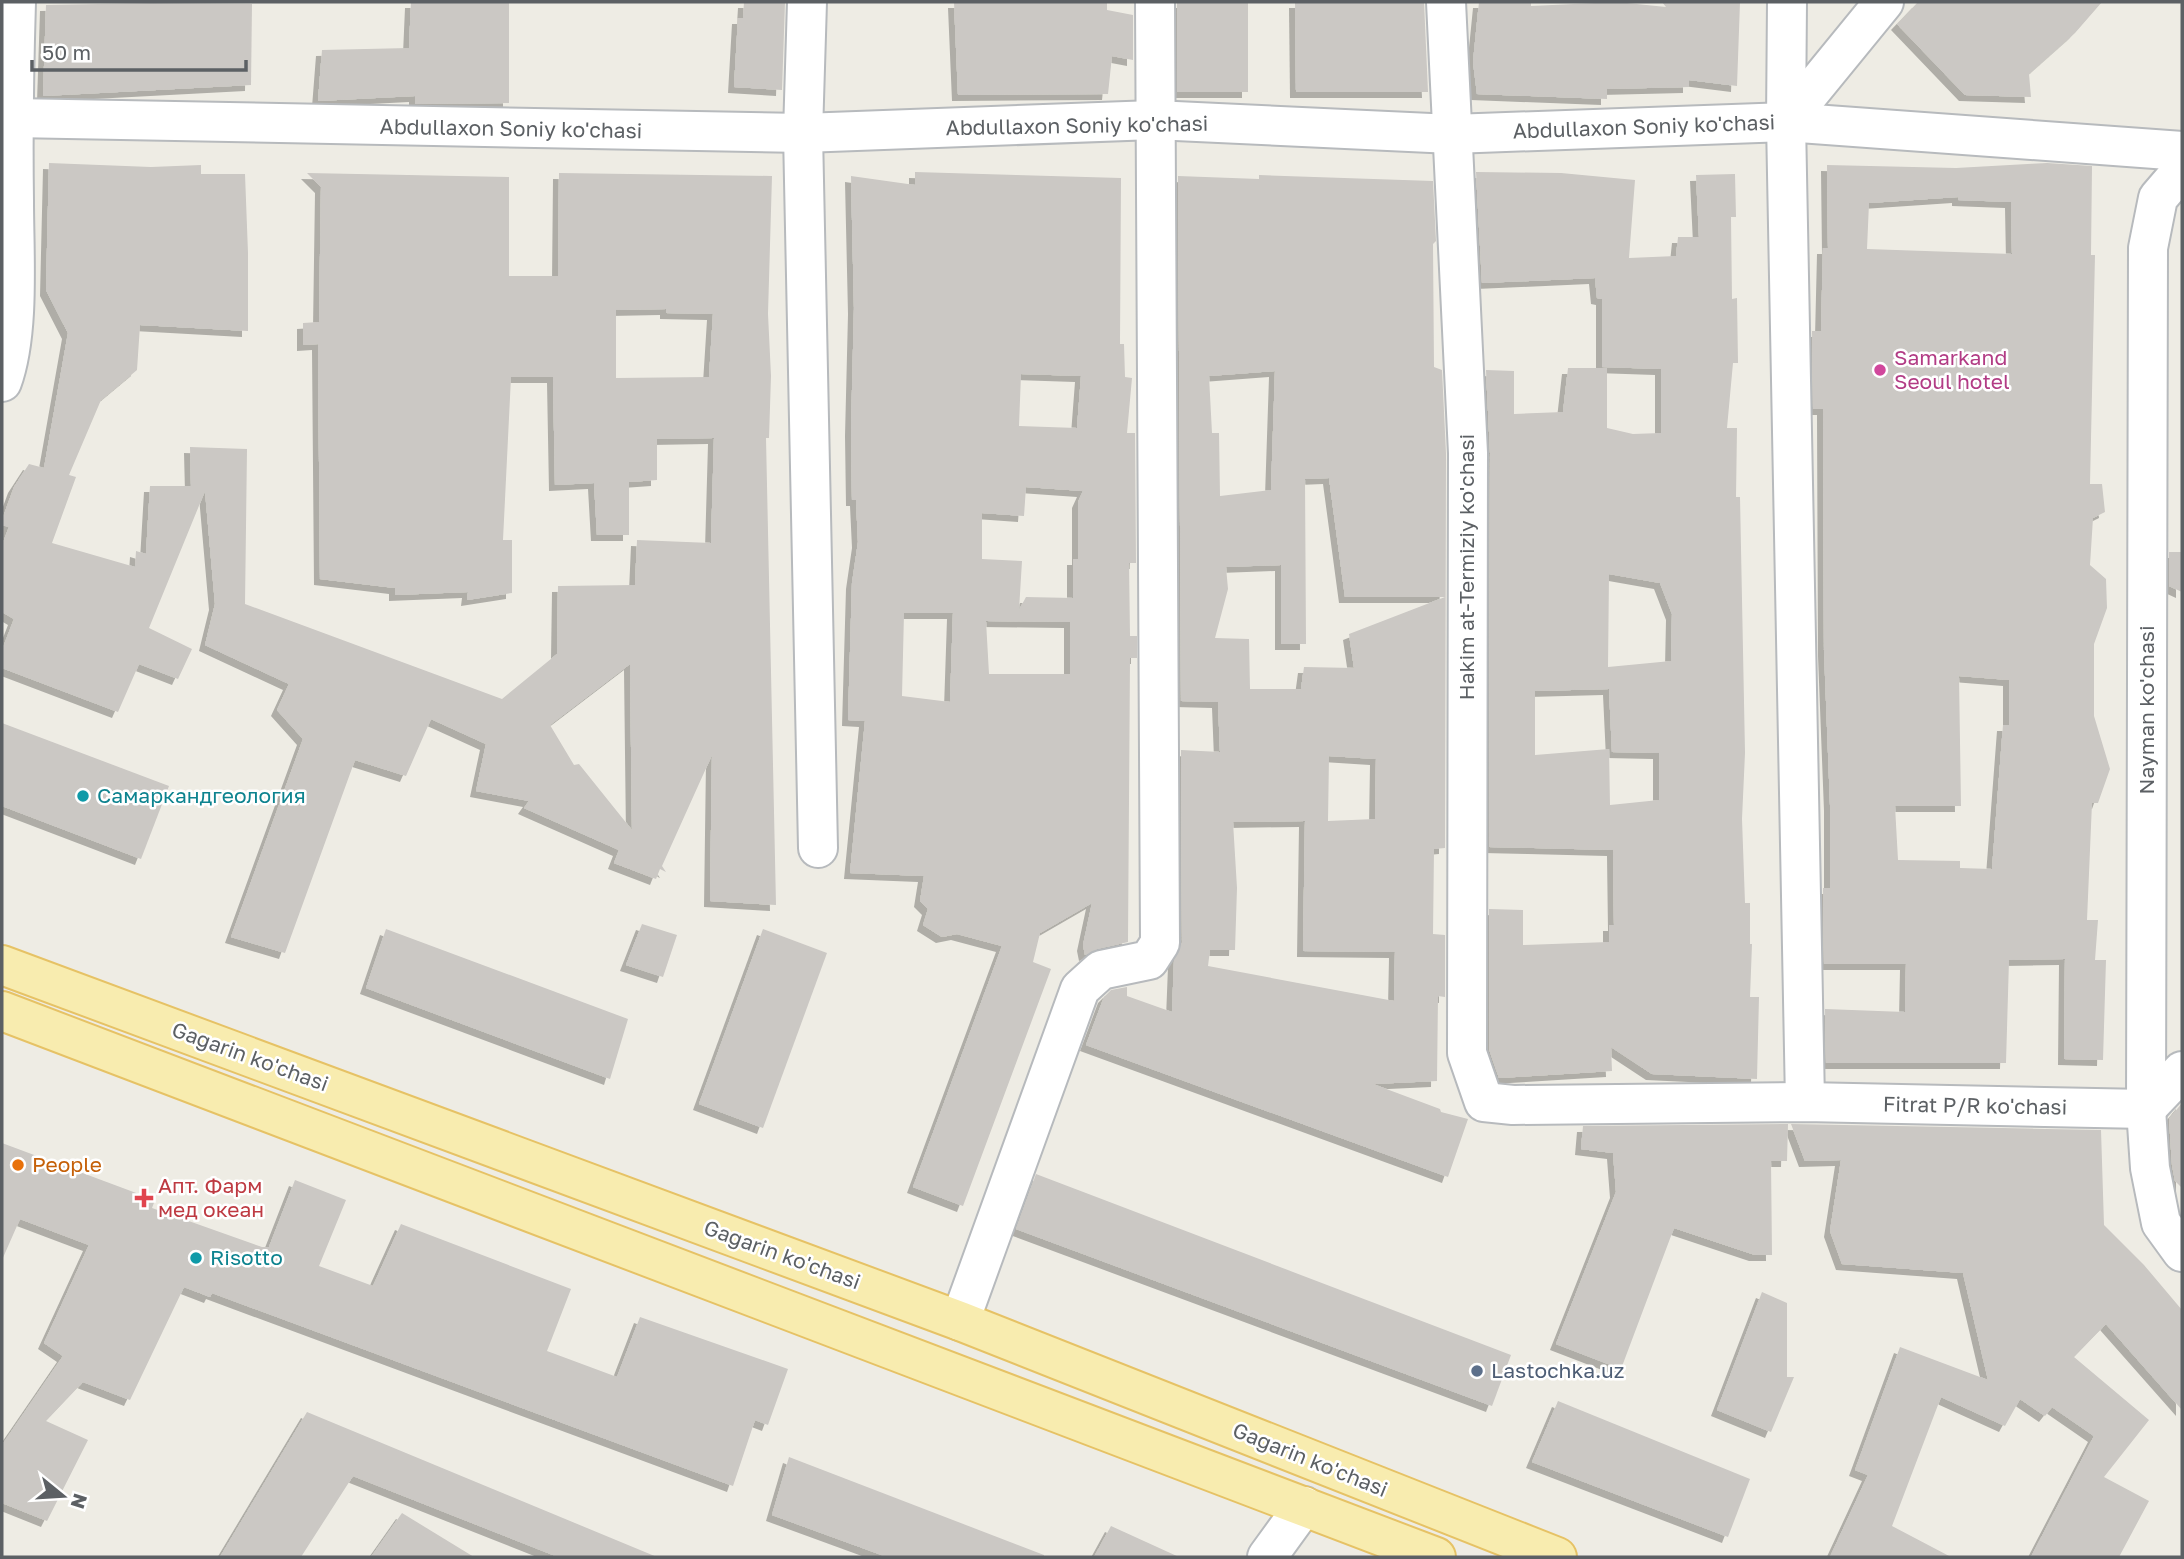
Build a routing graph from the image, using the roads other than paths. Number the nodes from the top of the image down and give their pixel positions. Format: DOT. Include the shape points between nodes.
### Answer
graph roads {
  1 [pos="16,2"];
  2 [pos="807,2"];
  3 [pos="1155,2"];
  4 [pos="1446,2"];
  5 [pos="1787,2"];
  6 [pos="1884,2"];
  7 [pos="13,118"];
  8 [pos="1154,120"];
  9 [pos="1786,122"];
  10 [pos="803,133"];
  11 [pos="1452,134"];
  12 [pos="2182,150"];
  13 [pos="2182,170"];
  14 [pos="2,382"];
  15 [pos="818,848"];
  16 [pos="2,965"];
  17 [pos="2,1011"];
  18 [pos="2182,1072"];
  19 [pos="1805,1102"];
  20 [pos="1513,1105"];
  21 [pos="2146,1109"];
  22 [pos="2182,1252"];
  23 [pos="960,1321"];
  24 [pos="1304,1506"];
  25 [pos="1267,1557"];
  26 [pos="1436,1557"];
  27 [pos="1557,1557"];
  1 -- 7 [label="street"];
  2 -- 10 [label="street"];
  3 -- 8 [label="street"];
  4 -- 11 [label="street, Hakim at-Termiziy ko'chasi"];
  5 -- 9 [label="street"];
  6 -- 9 [label="street"];
  7 -- 10 [label="street, Abdullaxon Soniy ko'chasi"];
  7 -- 14 [label="street" via="14,283 8,365"];
  8 -- 10 [label="street, Abdullaxon Soniy ko'chasi"];
  8 -- 11 [label="street, Abdullaxon Soniy ko'chasi"];
  8 -- 23 [label="street" via="1160,943 1149,960 1101,970 1080,989"];
  9 -- 11 [label="street, Abdullaxon Soniy ko'chasi"];
  9 -- 12 [label="street, Abdullaxon Soniy ko'chasi"];
  9 -- 19 [label="street"];
  10 -- 15 [label="street"];
  11 -- 20 [label="street, Hakim at-Termiziy ko'chasi" via="1468,453 1466,1053 1484,1101"];
  13 -- 21 [label="street, Nayman ko'chasi" via="2158,198 2148,248"];
  16 -- 23 [label="main road, Gagarin ko'chasi"];
  17 -- 24 [label="main road, Gagarin ko'chasi"];
  18 -- 21 [label="street"];
  19 -- 20 [label="street, Fitrat P/R ko'chasi"];
  19 -- 21 [label="street, Fitrat P/R ko'chasi"];
  21 -- 22 [label="street, Nayman ko'chasi" via="2150,1168 2161,1223"];
  23 -- 27 [label="main road, Gagarin ko'chasi"];
  24 -- 25 [label="street"];
  24 -- 26 [label="main road, Gagarin ko'chasi"];
}
